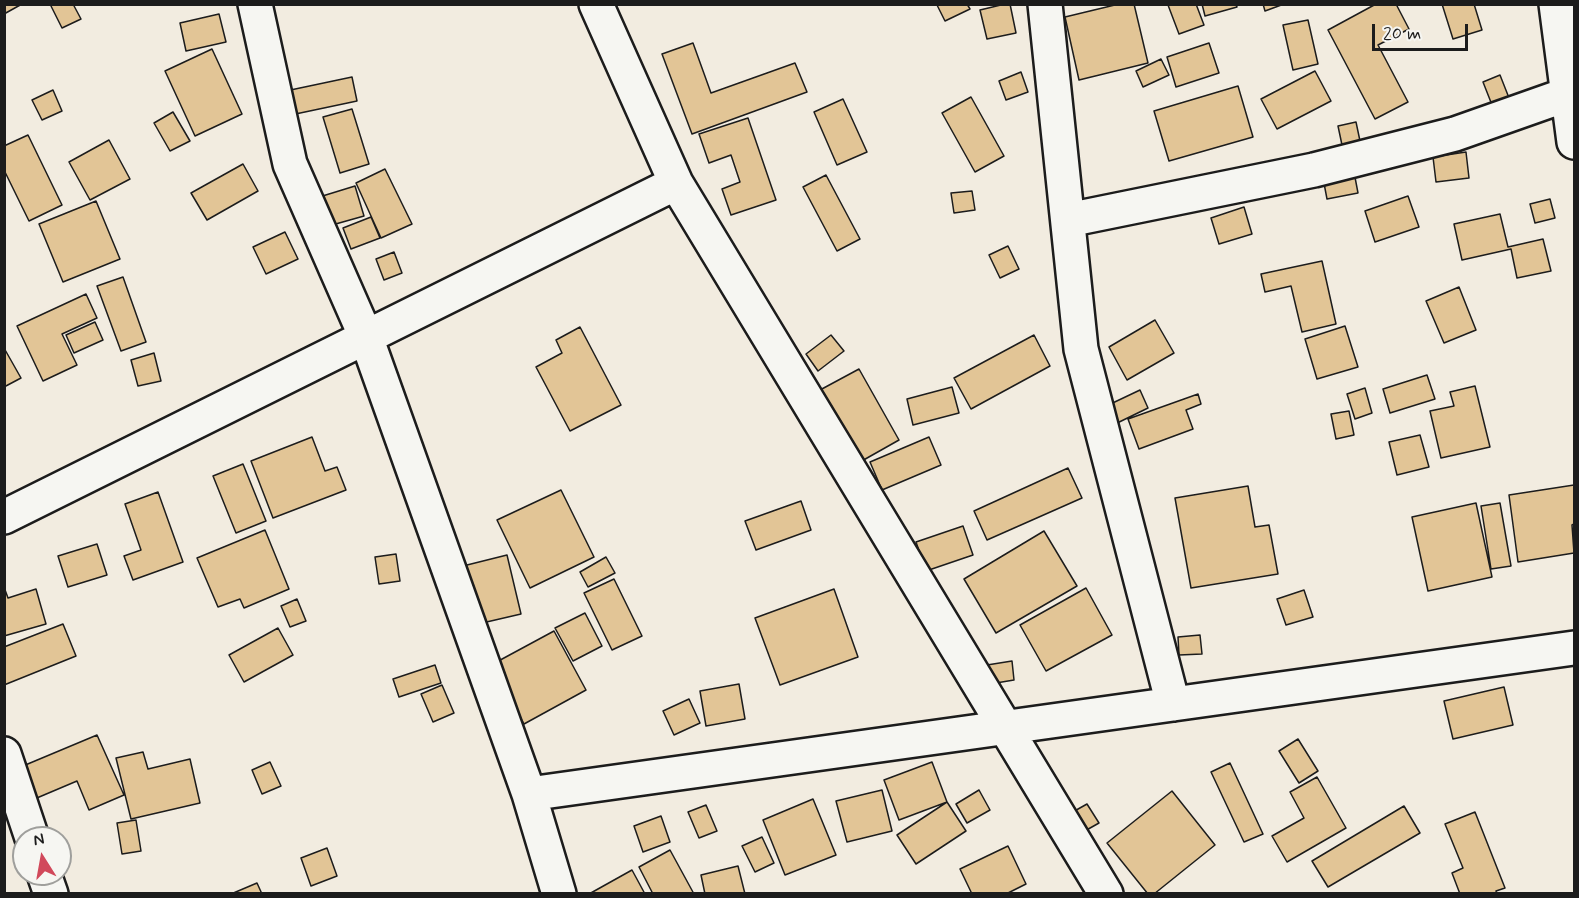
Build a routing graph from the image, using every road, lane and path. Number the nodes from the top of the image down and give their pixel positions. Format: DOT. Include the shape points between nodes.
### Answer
graph roads {
  1 [pos="255,4"];
  2 [pos="596,4"];
  3 [pos="1046,4"];
  4 [pos="1556,4"];
  5 [pos="1571,94"];
  6 [pos="1575,142"];
  7 [pos="676,183"];
  8 [pos="1068,220"];
  9 [pos="366,337"];
  10 [pos="4,517"];
  11 [pos="1575,648"];
  12 [pos="1173,704"];
  13 [pos="1006,728"];
  14 [pos="4,754"];
  15 [pos="529,794"];
  16 [pos="28,826"];
  17 [pos="560,894"];
  18 [pos="1106,894"];
  1 -- 9 [label="street" via="290,164"];
  2 -- 7 [label="street"];
  3 -- 8 [label="street"];
  4 -- 5 [label="street"];
  5 -- 6 [label="street"];
  5 -- 8 [label="street" via="1455,134 1314,170"];
  7 -- 9 [label="street"];
  7 -- 13 [label="street"];
  8 -- 12 [label="street" via="1081,349"];
  9 -- 10 [label="street"];
  9 -- 15 [label="street"];
  11 -- 12 [label="street"];
  12 -- 13 [label="street"];
  13 -- 15 [label="street"];
  13 -- 18 [label="street"];
  14 -- 16 [label="street"];
  15 -- 17 [label="street"];
}
